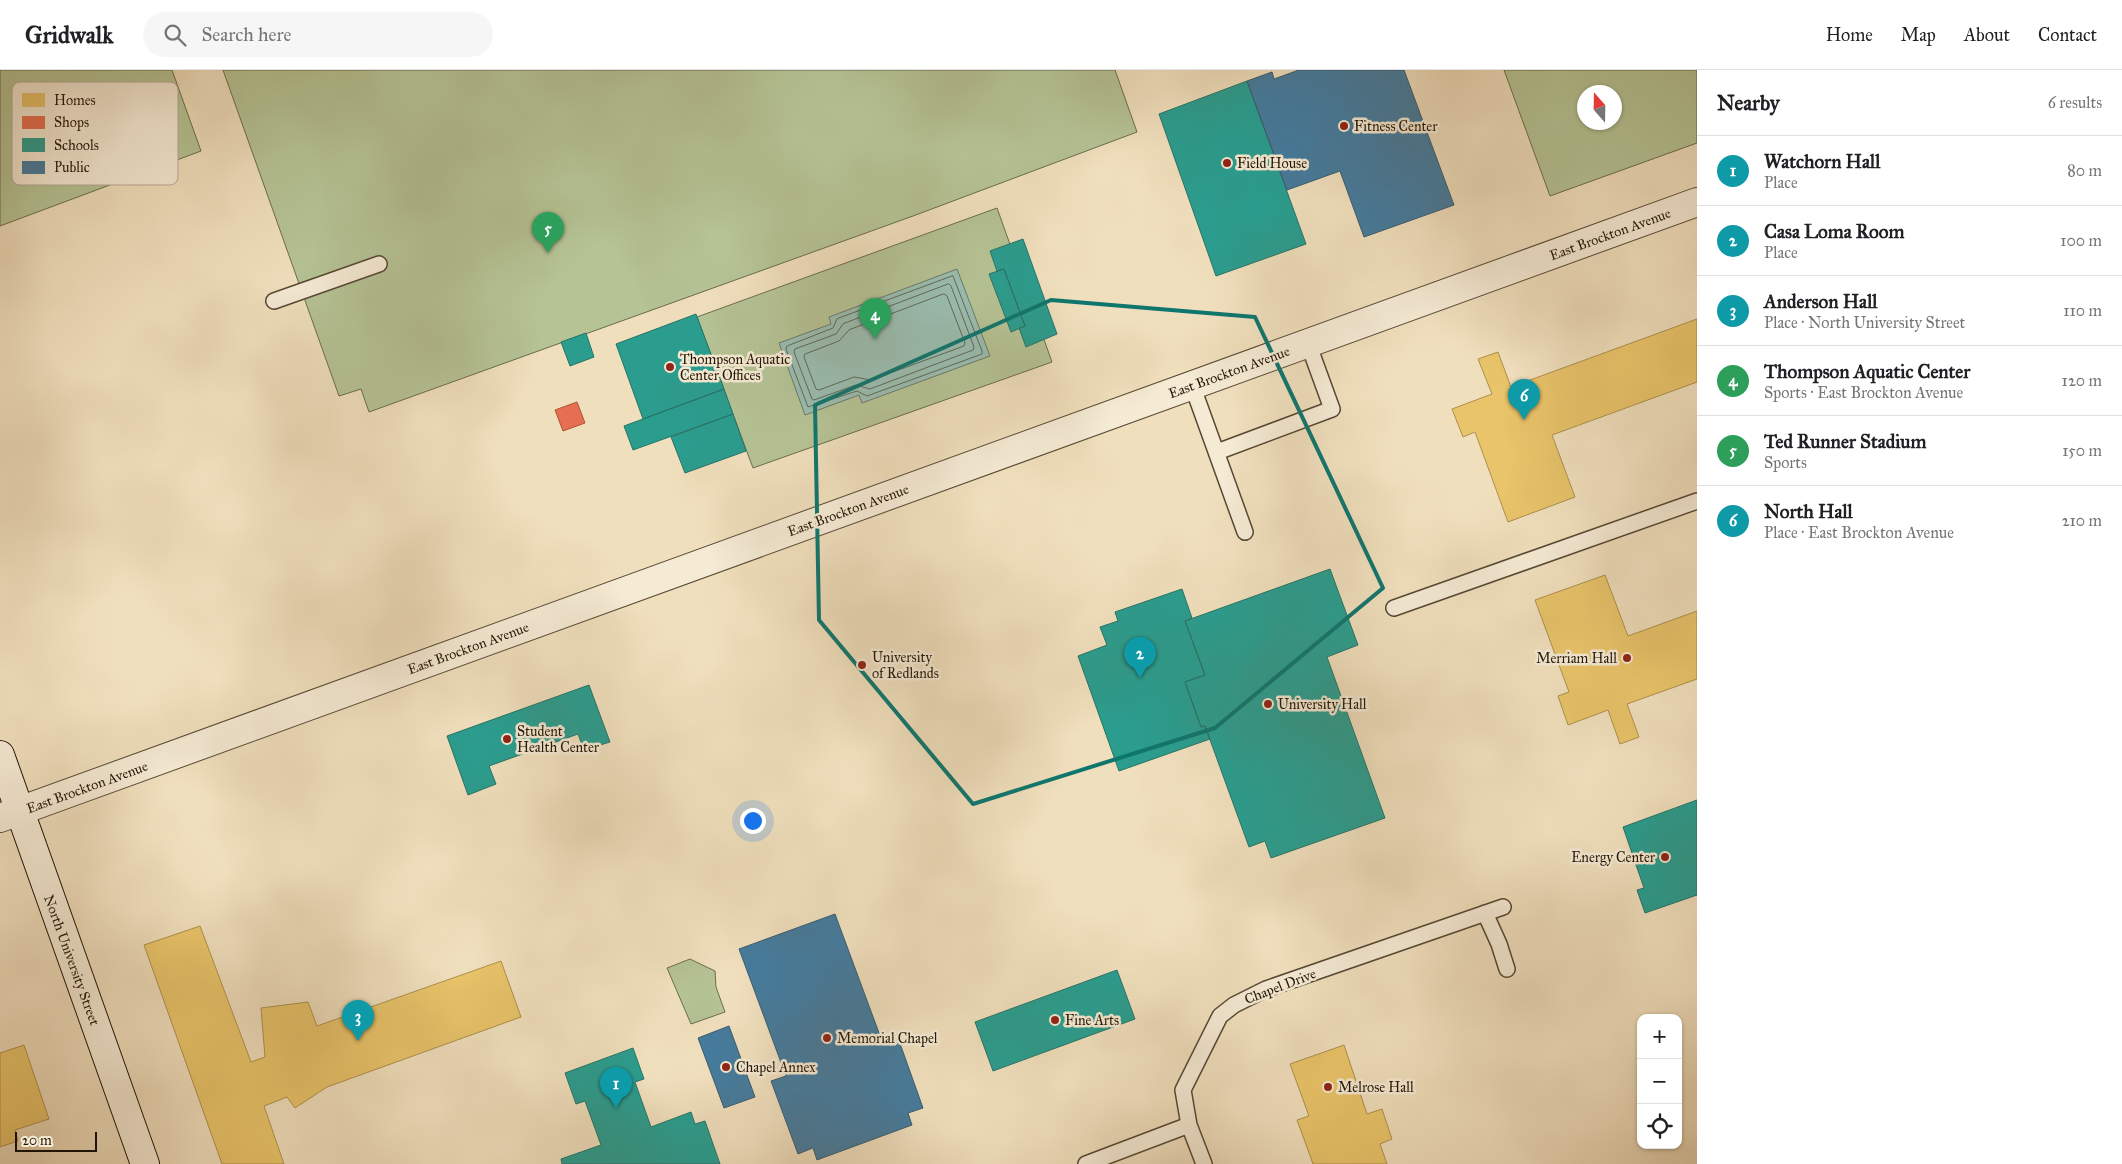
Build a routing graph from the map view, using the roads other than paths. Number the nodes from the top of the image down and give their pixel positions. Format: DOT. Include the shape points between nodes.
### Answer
graph roads {
  1 [pos="1697,202"];
  2 [pos="379,264"];
  3 [pos="274,301"];
  4 [pos="1308,343"];
  5 [pos="1192,385"];
  6 [pos="1217,452"];
  7 [pos="1697,501"];
  8 [pos="1245,532"];
  9 [pos="1394,608"];
  10 [pos="0,755"];
  11 [pos="10,815"];
  12 [pos="1503,907"];
  13 [pos="1484,913"];
  14 [pos="1507,970"];
  15 [pos="1189,1125"];
  16 [pos="145,1164"];
  17 [pos="1086,1164"];
  18 [pos="1204,1164"];
  1 -- 4 [label="street, East Brockton Avenue"];
  2 -- 3 [label="lane"];
  4 -- 5 [label="street, East Brockton Avenue"];
  4 -- 6 [label="lane" via="1332,409"];
  5 -- 6 [label="lane"];
  5 -- 11 [label="street, East Brockton Avenue"];
  6 -- 8 [label="lane"];
  7 -- 9 [label="lane"];
  10 -- 11 [label="street, North University Street"];
  11 -- 16 [label="street, North University Street"];
  12 -- 13 [label="lane, Chapel Drive"];
  13 -- 14 [label="lane"];
  13 -- 15 [label="lane, Chapel Drive" via="1266,989 1234,1004 1220,1016 1183,1090"];
  15 -- 17 [label="lane"];
  15 -- 18 [label="lane, Chapel Drive"];
}
